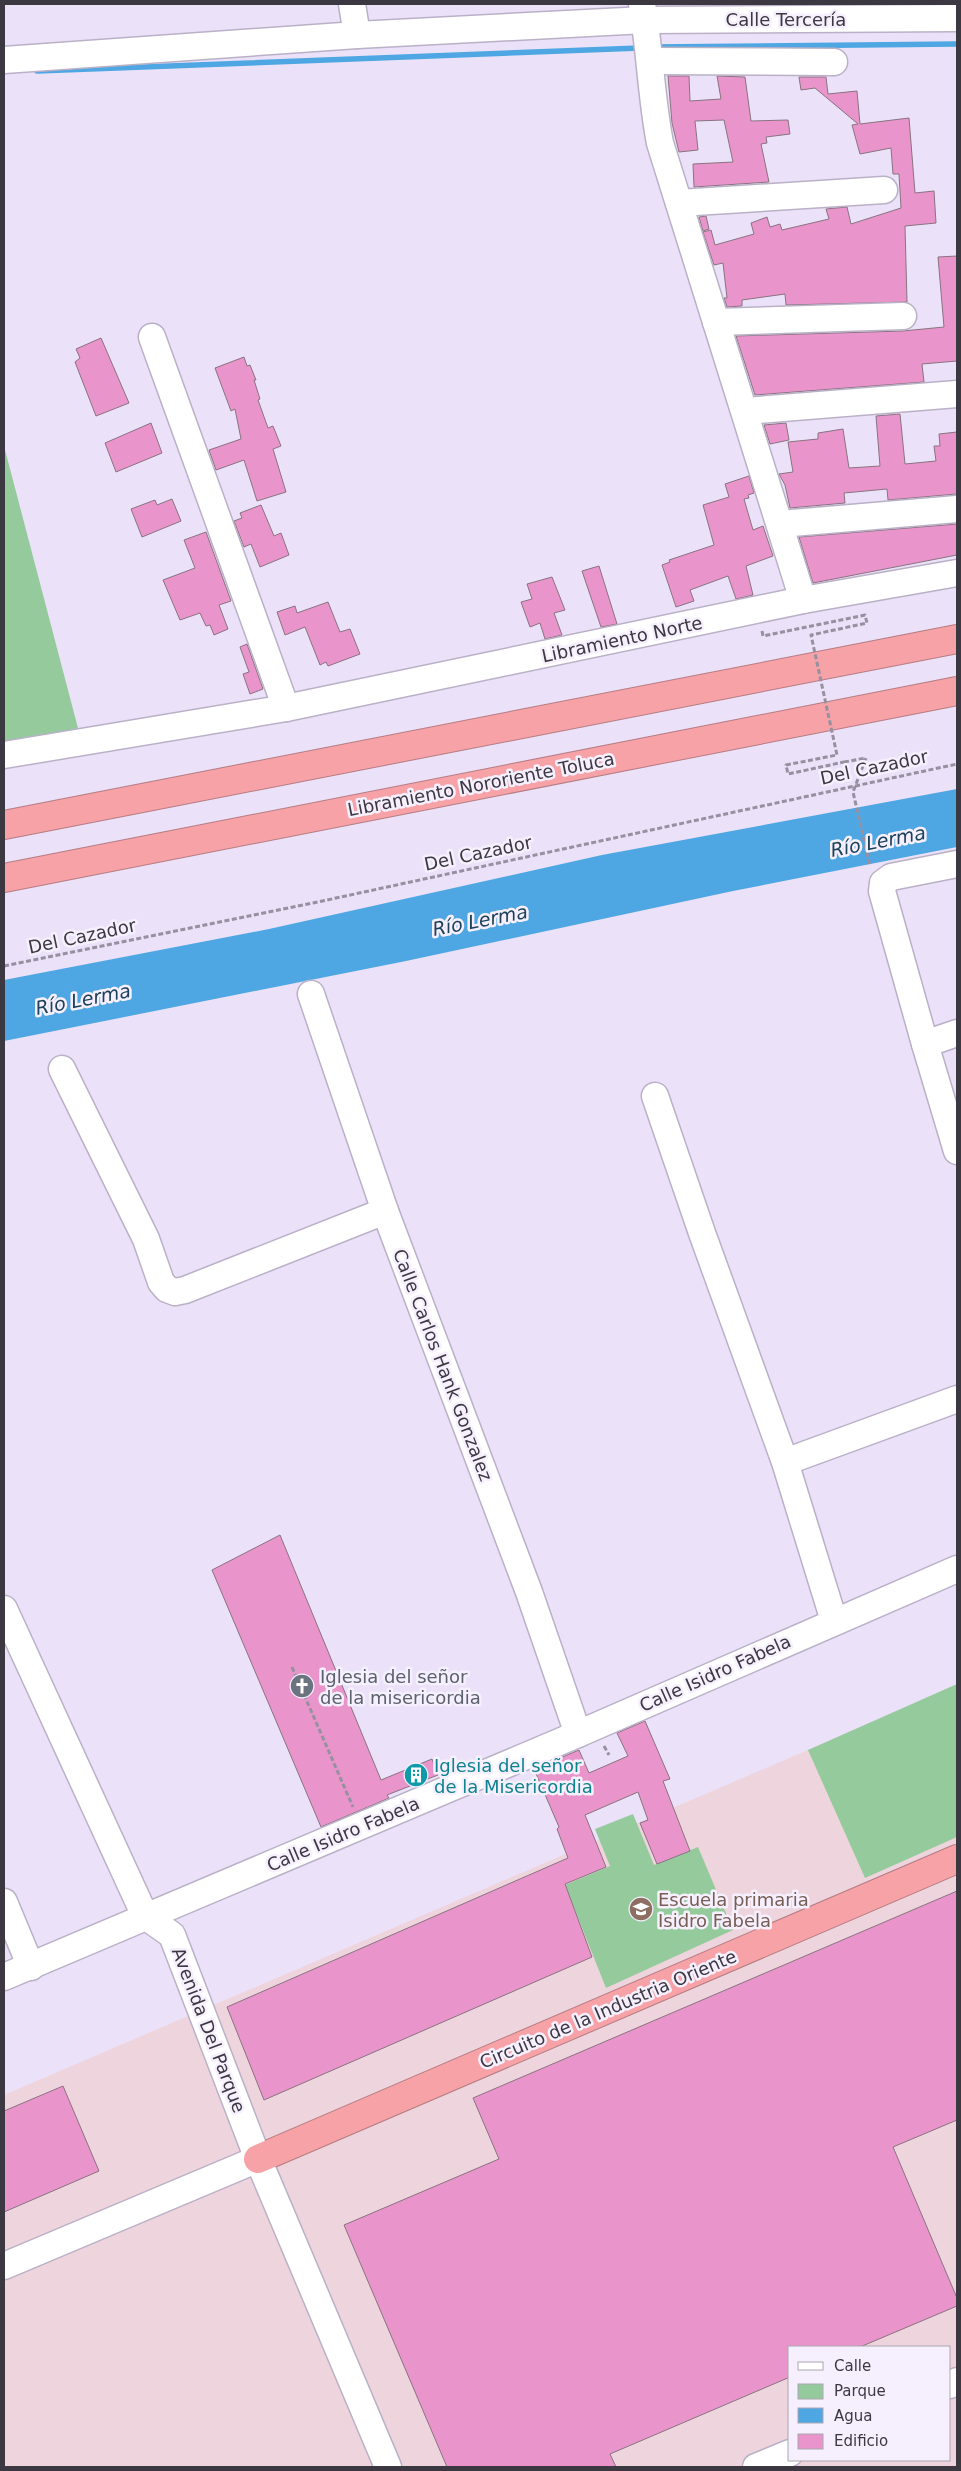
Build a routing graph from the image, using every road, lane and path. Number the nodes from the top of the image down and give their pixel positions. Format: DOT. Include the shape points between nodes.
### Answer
graph roads {
  1 [pos="352,4"];
  2 [pos="957,18"];
  3 [pos="647,33"];
  4 [pos="357,35"];
  5 [pos="4,60"];
  6 [pos="834,62"];
  7 [pos="884,190"];
  8 [pos="679,203"];
  9 [pos="903,316"];
  10 [pos="716,322"];
  11 [pos="152,337"];
  12 [pos="957,394"];
  13 [pos="745,411"];
  14 [pos="957,509"];
  15 [pos="780,524"];
  16 [pos="957,573"];
  17 [pos="803,600"];
  18 [pos="787,631"];
  19 [pos="957,639"];
  20 [pos="957,690"];
  21 [pos="286,708"];
  22 [pos="4,756"];
  23 [pos="957,764"];
  24 [pos="856,784"];
  25 [pos="4,825"];
  26 [pos="957,864"];
  27 [pos="4,878"];
  28 [pos="877,878"];
  29 [pos="4,966"];
  30 [pos="311,994"];
  31 [pos="957,1033"];
  32 [pos="925,1044"];
  33 [pos="62,1069"];
  34 [pos="655,1096"];
  35 [pos="957,1151"];
  36 [pos="385,1211"];
  37 [pos="957,1399"];
  38 [pos="785,1462"];
  39 [pos="957,1569"];
  40 [pos="4,1609"];
  41 [pos="834,1621"];
  42 [pos="292,1667"];
  43 [pos="578,1734"];
  44 [pos="361,1826"];
  45 [pos="957,1859"];
  46 [pos="4,1902"];
  47 [pos="145,1916"];
  48 [pos="31,1967"];
  49 [pos="4,1977"];
  50 [pos="258,2159"];
  51 [pos="4,2266"];
  52 [pos="788,2454"];
  53 [pos="388,2467"];
  54 [pos="756,2467"];
  1 -- 4 [label="street"];
  2 -- 3 [label="street, Calle Tercería"];
  3 -- 4 [label="street"];
  3 -- 6 [label="street"];
  3 -- 8 [label="street" via="652,99 660,143"];
  4 -- 5 [label="street"];
  7 -- 8 [label="street"];
  8 -- 10 [label="street"];
  9 -- 10 [label="street"];
  10 -- 13 [label="street"];
  11 -- 21 [label="street"];
  12 -- 13 [label="street"];
  13 -- 15 [label="street"];
  14 -- 15 [label="street"];
  15 -- 17 [label="street"];
  16 -- 17 [label="street, Libramiento Norte"];
  17 -- 21 [label="street, Libramiento Norte"];
  18 -- 24 [label="path, bridge" via="865,615 867,623 811,635 837,754 786,765 788,774 866,758"];
  19 -- 25 [label="highway"];
  20 -- 27 [label="highway, Libramiento Nororiente Toluca"];
  21 -- 22 [label="street, Libramiento Norte"];
  23 -- 24 [label="path, Del Cazador"];
  24 -- 28 [label="path" via="853,792"];
  24 -- 29 [label="path, Del Cazador" via="313,903"];
  26 -- 28 [label="street"];
  28 -- 32 [label="street"];
  30 -- 36 [label="street, Calle Carlos Hank Gonzalez"];
  31 -- 32 [label="street"];
  32 -- 35 [label="street"];
  33 -- 36 [label="street" via="146,1239 160,1282 167,1289 175,1292 185,1290"];
  34 -- 38 [label="street"];
  36 -- 43 [label="street, Calle Carlos Hank Gonzalez" via="529,1592"];
  37 -- 38 [label="street"];
  38 -- 41 [label="street"];
  39 -- 41 [label="street, Calle Isidro Fabela"];
  40 -- 47 [label="street"];
  41 -- 43 [label="street, Calle Isidro Fabela"];
  42 -- 44 [label="path"];
  43 -- 44 [label="street, Calle Isidro Fabela"];
  44 -- 47 [label="street, Calle Isidro Fabela"];
  45 -- 50 [label="highway, Circuito de la Industria Oriente"];
  46 -- 48 [label="street"];
  47 -- 48 [label="street, Calle Isidro Fabela"];
  47 -- 50 [label="street, Avenida Del Parque" via="172,1935"];
  48 -- 49 [label="street, Calle Isidro Fabela"];
  50 -- 51 [label="street"];
  50 -- 53 [label="street, Avenida Del Parque"];
  52 -- 54 [label="street"];
}
